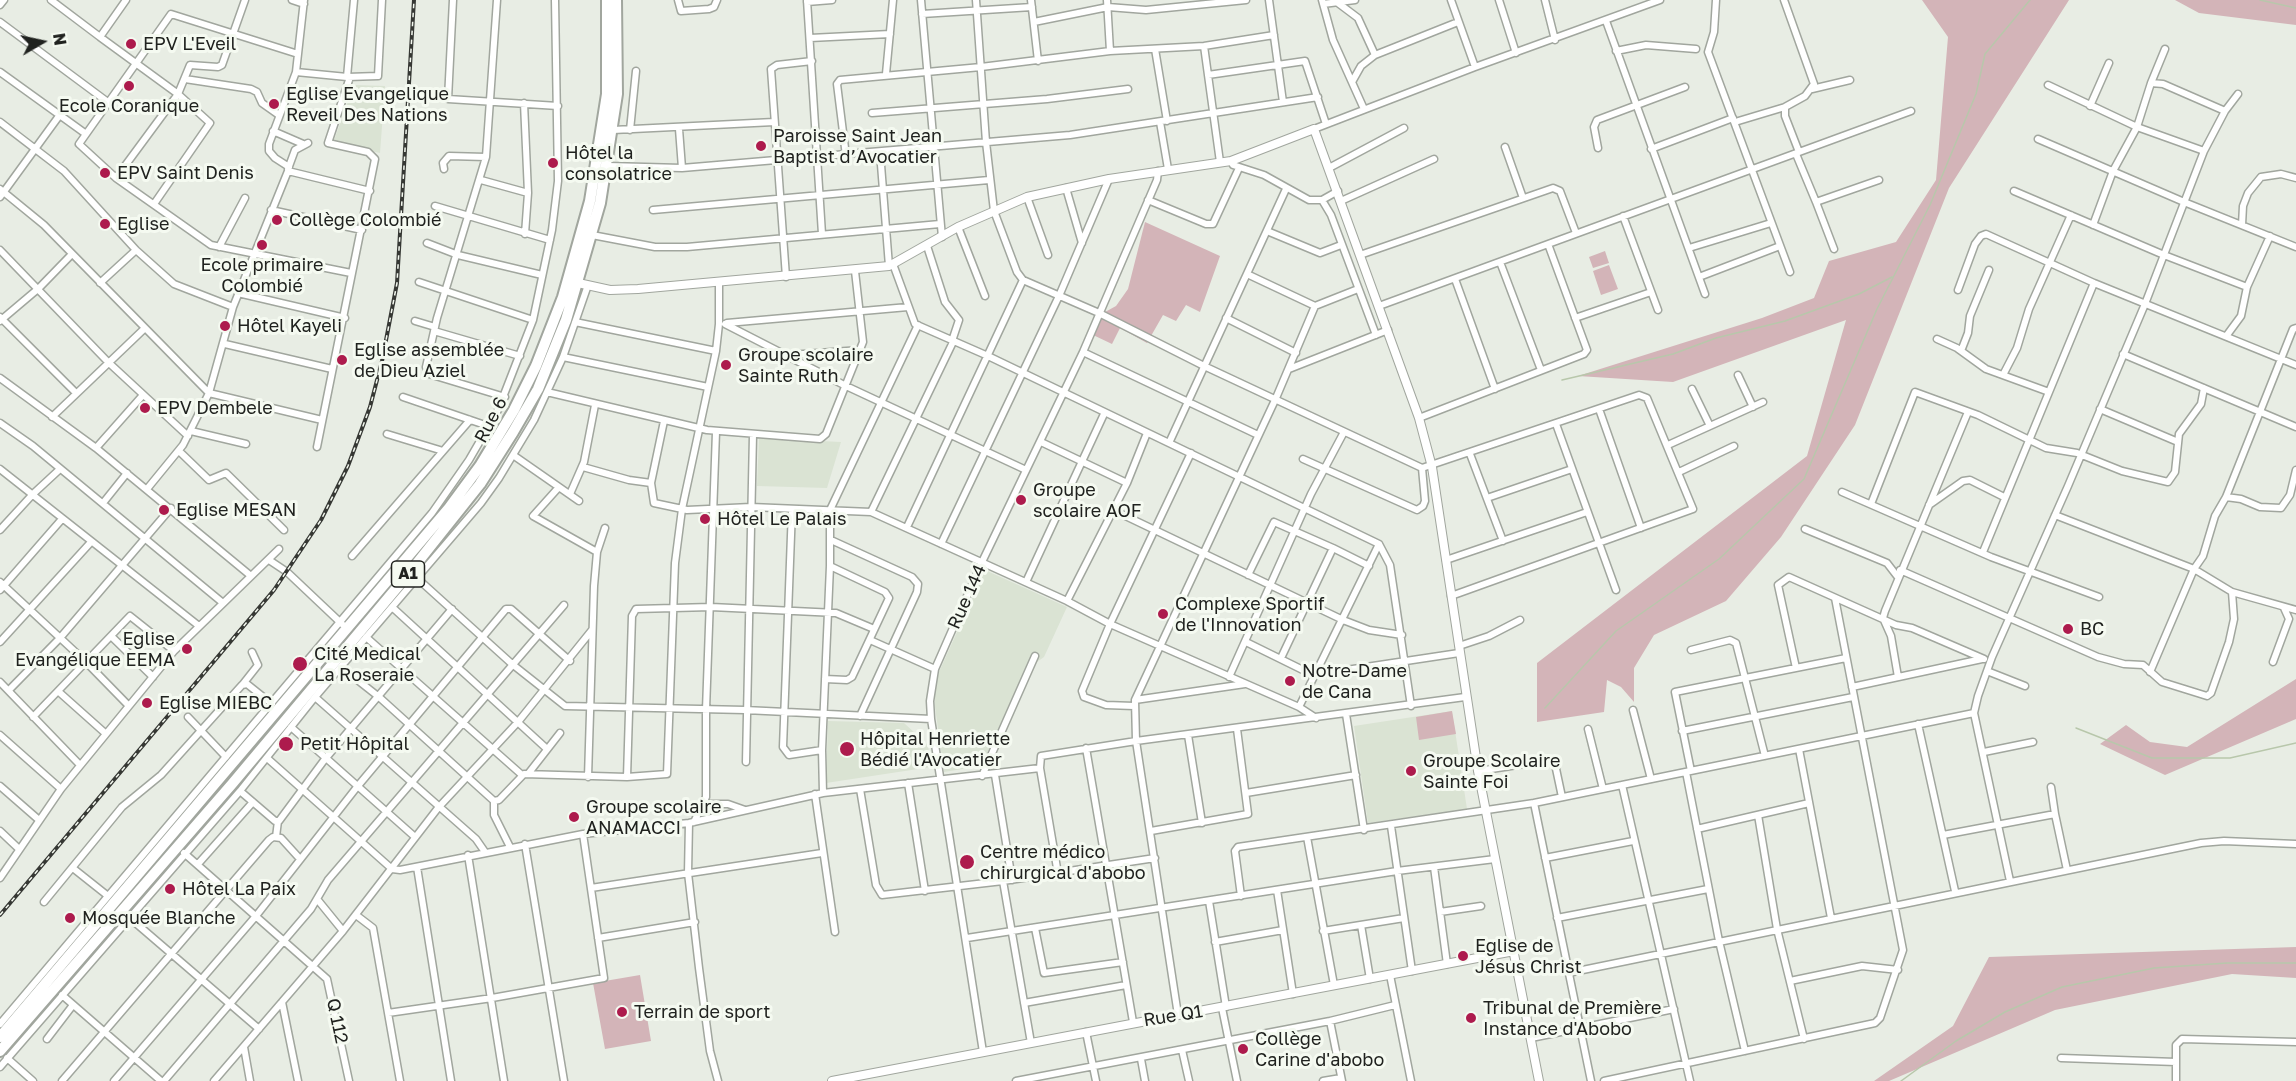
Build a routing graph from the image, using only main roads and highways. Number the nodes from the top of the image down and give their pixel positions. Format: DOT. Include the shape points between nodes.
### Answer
graph roads {
  1 [pos="607,0"];
  2 [pos="616,0"];
  3 [pos="0,1037"];
  4 [pos="4,1055"];
  1 -- 3 [label="main road, A1" via="607,94 597,165 562,297 536,366 514,410 449,508 344,625"];
  2 -- 4 [label="main road, A1" via="617,94 613,130 583,284 538,389 504,448 457,515"];
}
